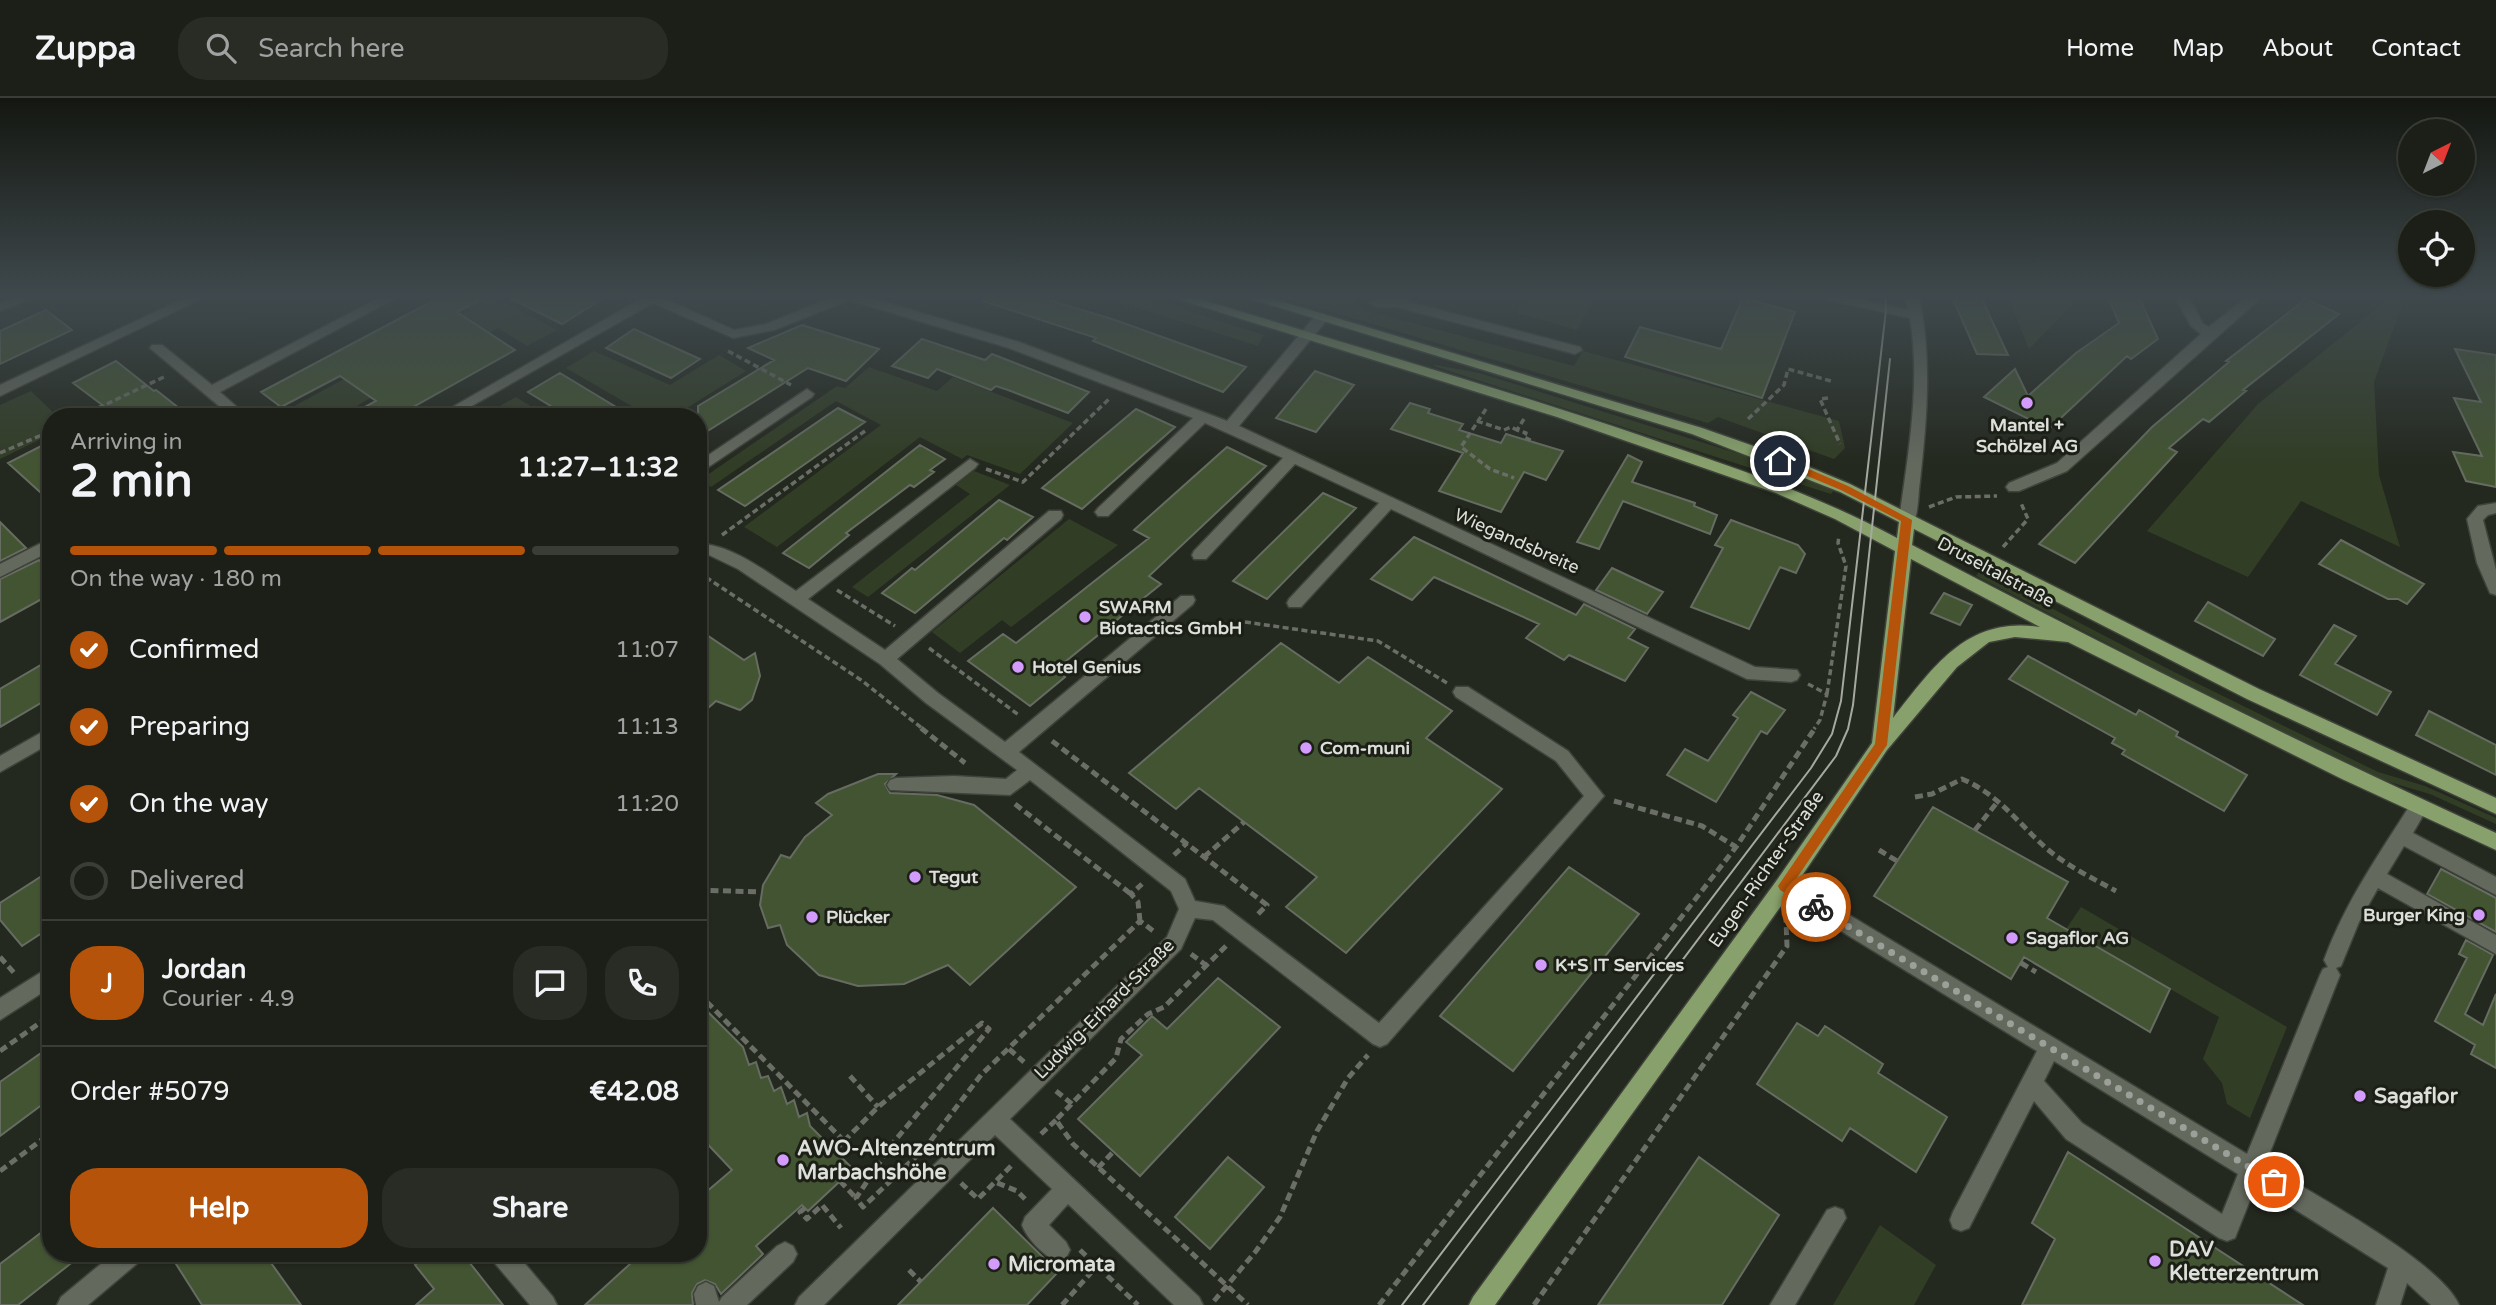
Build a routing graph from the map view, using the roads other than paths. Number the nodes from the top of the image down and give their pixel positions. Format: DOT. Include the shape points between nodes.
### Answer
graph roads {
  1 [pos="79,353"];
  2 [pos="164,353"];
  3 [pos="284,353"];
  4 [pos="554,353"];
  5 [pos="1036,353"];
  6 [pos="1292,353"];
  7 [pos="1363,353"];
  8 [pos="1438,353"];
  9 [pos="1918,353"];
  10 [pos="2188,353"];
  11 [pos="0,391"];
  12 [pos="211,392"];
  13 [pos="807,394"];
  14 [pos="230,408"];
  15 [pos="458,408"];
  16 [pos="1203,417"];
  17 [pos="1230,427"];
  18 [pos="1292,458"];
  19 [pos="707,463"];
  20 [pos="970,464"];
  21 [pos="2014,487"];
  22 [pos="1388,503"];
  23 [pos="2496,508"];
  24 [pos="1103,512"];
  25 [pos="1055,515"];
  26 [pos="1907,520"];
  27 [pos="1903,547"];
  28 [pos="42,549"];
  29 [pos="707,550"];
  30 [pos="1200,555"];
  31 [pos="0,571"];
  32 [pos="2496,589"];
  33 [pos="797,599"];
  34 [pos="1187,600"];
  35 [pos="1295,603"];
  36 [pos="2075,638"];
  37 [pos="887,659"];
  38 [pos="1791,675"];
  39 [pos="1462,692"];
  40 [pos="42,739"];
  41 [pos="1881,745"];
  42 [pos="1006,752"];
  43 [pos="0,765"];
  44 [pos="1030,770"];
  45 [pos="896,785"];
  46 [pos="2496,806"];
  47 [pos="2419,807"];
  48 [pos="2402,836"];
  49 [pos="2496,842"];
  50 [pos="2373,876"];
  51 [pos="1784,886"];
  52 [pos="2496,887"];
  53 [pos="1188,909"];
  54 [pos="2496,945"];
  55 [pos="42,981"];
  56 [pos="0,1010"];
  57 [pos="2050,1047"];
  58 [pos="2032,1083"];
  59 [pos="995,1120"];
  60 [pos="2251,1168"];
  61 [pos="1068,1188"];
  62 [pos="1835,1218"];
  63 [pos="1961,1220"];
  64 [pos="1058,1250"];
  65 [pos="785,1254"];
  66 [pos="121,1262"];
  67 [pos="509,1262"];
  68 [pos="2401,1264"];
  69 [pos="69,1305"];
  70 [pos="545,1305"];
  71 [pos="730,1305"];
  72 [pos="807,1305"];
  73 [pos="1191,1305"];
  74 [pos="1481,1305"];
  75 [pos="1782,1305"];
  76 [pos="2388,1305"];
  77 [pos="2447,1305"];
  1 -- 11 [label="street"];
  2 -- 12 [label="street"];
  3 -- 12 [label="street"];
  4 -- 15 [label="street"];
  5 -- 16 [label="street, Wiegandsbreite"];
  6 -- 17 [label="street"];
  7 -- 27 [label="main road, Druseltalstraße" via="1732,470 1822,506"];
  8 -- 26 [label="main road, Druseltalstraße" via="1780,461"];
  9 -- 26 [label="street"];
  10 -- 21 [label="street" via="2062,467"];
  12 -- 14 [label="street"];
  13 -- 19 [label="street"];
  16 -- 17 [label="street, Wiegandsbreite"];
  16 -- 24 [label="street"];
  17 -- 18 [label="street, Wiegandsbreite"];
  18 -- 22 [label="street, Wiegandsbreite"];
  18 -- 30 [label="street"];
  20 -- 33 [label="street"];
  22 -- 35 [label="street"];
  22 -- 38 [label="street, Wiegandsbreite" via="1753,674"];
  23 -- 32 [label="street" via="2483,510 2475,519"];
  25 -- 37 [label="street"];
  26 -- 27 [label="main road, Eugen-Richter-Straße"];
  26 -- 46 [label="main road, Druseltalstraße" via="2253,694"];
  27 -- 36 [label="main road, Druseltalstraße"];
  27 -- 41 [label="main road, Eugen-Richter-Straße"];
  28 -- 31 [label="street"];
  29 -- 33 [label="street" via="744,565"];
  33 -- 37 [label="street"];
  34 -- 42 [label="street"];
  36 -- 41 [label="main road" via="2004,631 1984,636 1936,680"];
  36 -- 47 [label="main road, Druseltalstraße"];
  37 -- 42 [label="street"];
  39 -- 53 [label="street" via="1562,756 1595,796 1380,1037 1217,912"];
  40 -- 43 [label="street"];
  41 -- 51 [label="main road, Eugen-Richter-Straße"];
  42 -- 44 [label="street"];
  44 -- 45 [label="street" via="1010,787"];
  44 -- 53 [label="street" via="1178,885"];
  47 -- 48 [label="street"];
  47 -- 49 [label="main road, Druseltalstraße"];
  48 -- 50 [label="street"];
  48 -- 52 [label="street"];
  50 -- 54 [label="street"];
  50 -- 60 [label="street" via="2342,934"];
  51 -- 57 [label="street"];
  51 -- 74 [label="main road, Eugen-Richter-Straße"];
  53 -- 59 [label="street, Ludwig-Erhard-Straße" via="1174,943"];
  55 -- 56 [label="street"];
  57 -- 58 [label="street"];
  57 -- 60 [label="street"];
  58 -- 60 [label="street" via="2074,1131 2227,1230"];
  58 -- 63 [label="street"];
  59 -- 61 [label="street"];
  59 -- 72 [label="street, Ludwig-Erhard-Straße"];
  60 -- 68 [label="street"];
  61 -- 64 [label="street" via="1033,1225"];
  61 -- 73 [label="street"];
  62 -- 75 [label="street"];
  65 -- 71 [label="street"];
  66 -- 69 [label="street"];
  67 -- 70 [label="street"];
  68 -- 76 [label="street"];
  68 -- 77 [label="street"];
}
